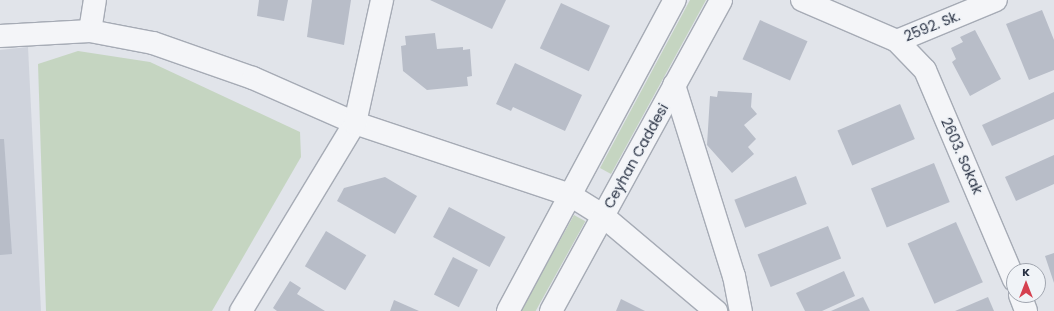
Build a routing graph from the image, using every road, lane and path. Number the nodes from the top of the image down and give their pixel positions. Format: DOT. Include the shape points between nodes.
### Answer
graph roads {
  1 [pos="95,0"];
  2 [pos="382,0"];
  3 [pos="675,0"];
  4 [pos="721,0"];
  5 [pos="802,0"];
  6 [pos="996,0"];
  7 [pos="90,31"];
  8 [pos="0,36"];
  9 [pos="897,41"];
  10 [pos="674,85"];
  11 [pos="355,122"];
  12 [pos="570,195"];
  13 [pos="603,216"];
  14 [pos="1007,263"];
  15 [pos="241,311"];
  16 [pos="508,311"];
  17 [pos="551,311"];
  18 [pos="716,311"];
  19 [pos="741,311"];
  1 -- 7 [label="street"];
  2 -- 11 [label="street"];
  3 -- 12 [label="street"];
  4 -- 10 [label="street, Ceyhan Caddesi"];
  5 -- 9 [label="street, 2592. Sk."];
  6 -- 9 [label="street, 2592. Sk."];
  7 -- 8 [label="street"];
  7 -- 11 [label="street" via="153,43 239,73"];
  9 -- 14 [label="street, 2603. Sokak" via="925,70"];
  10 -- 13 [label="street, Ceyhan Caddesi"];
  10 -- 19 [label="street" via="734,276"];
  11 -- 12 [label="street"];
  11 -- 15 [label="street"];
  12 -- 13 [label="street"];
  12 -- 16 [label="street"];
  13 -- 17 [label="street, Ceyhan Caddesi"];
  13 -- 18 [label="street"];
}
